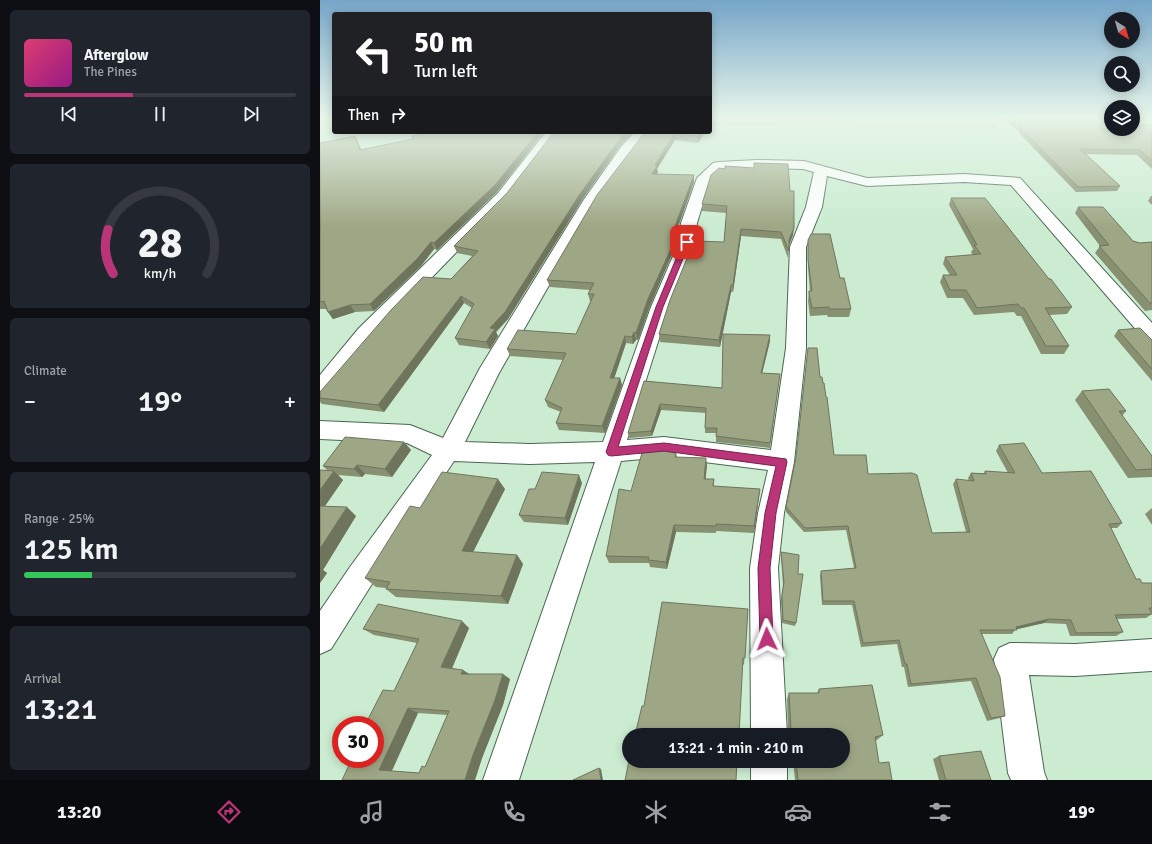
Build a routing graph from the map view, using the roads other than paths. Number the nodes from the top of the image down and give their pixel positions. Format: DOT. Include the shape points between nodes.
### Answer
graph roads {
  1 [pos="536,153"];
  2 [pos="624,153"];
  3 [pos="821,170"];
  4 [pos="1152,336"];
  5 [pos="320,390"];
  6 [pos="320,430"];
  7 [pos="448,451"];
  8 [pos="611,452"];
  9 [pos="782,462"];
  10 [pos="320,638"];
  11 [pos="1152,655"];
  12 [pos="769,728"];
  13 [pos="769,768"];
  14 [pos="501,780"];
  15 [pos="769,780"];
  16 [pos="1029,780"];
  1 -- 5 [label="street" via="503,196 366,333"];
  2 -- 7 [label="street" via="590,202 488,373"];
  3 -- 4 [label="street" via="867,182 964,178 1015,181"];
  3 -- 8 [label="street" via="804,165 718,166 704,178 689,223 687,242 660,307"];
  3 -- 9 [label="street" via="814,207 798,247 796,348"];
  6 -- 7 [label="street" via="410,434"];
  7 -- 8 [label="street" via="530,454"];
  7 -- 10 [label="street"];
  8 -- 9 [label="street" via="664,447"];
  8 -- 14 [label="street"];
  9 -- 12 [label="street" via="771,513 764,568"];
  11 -- 16 [label="street" via="1075,660 1010,659"];
  13 -- 15 [label="street"];
}
